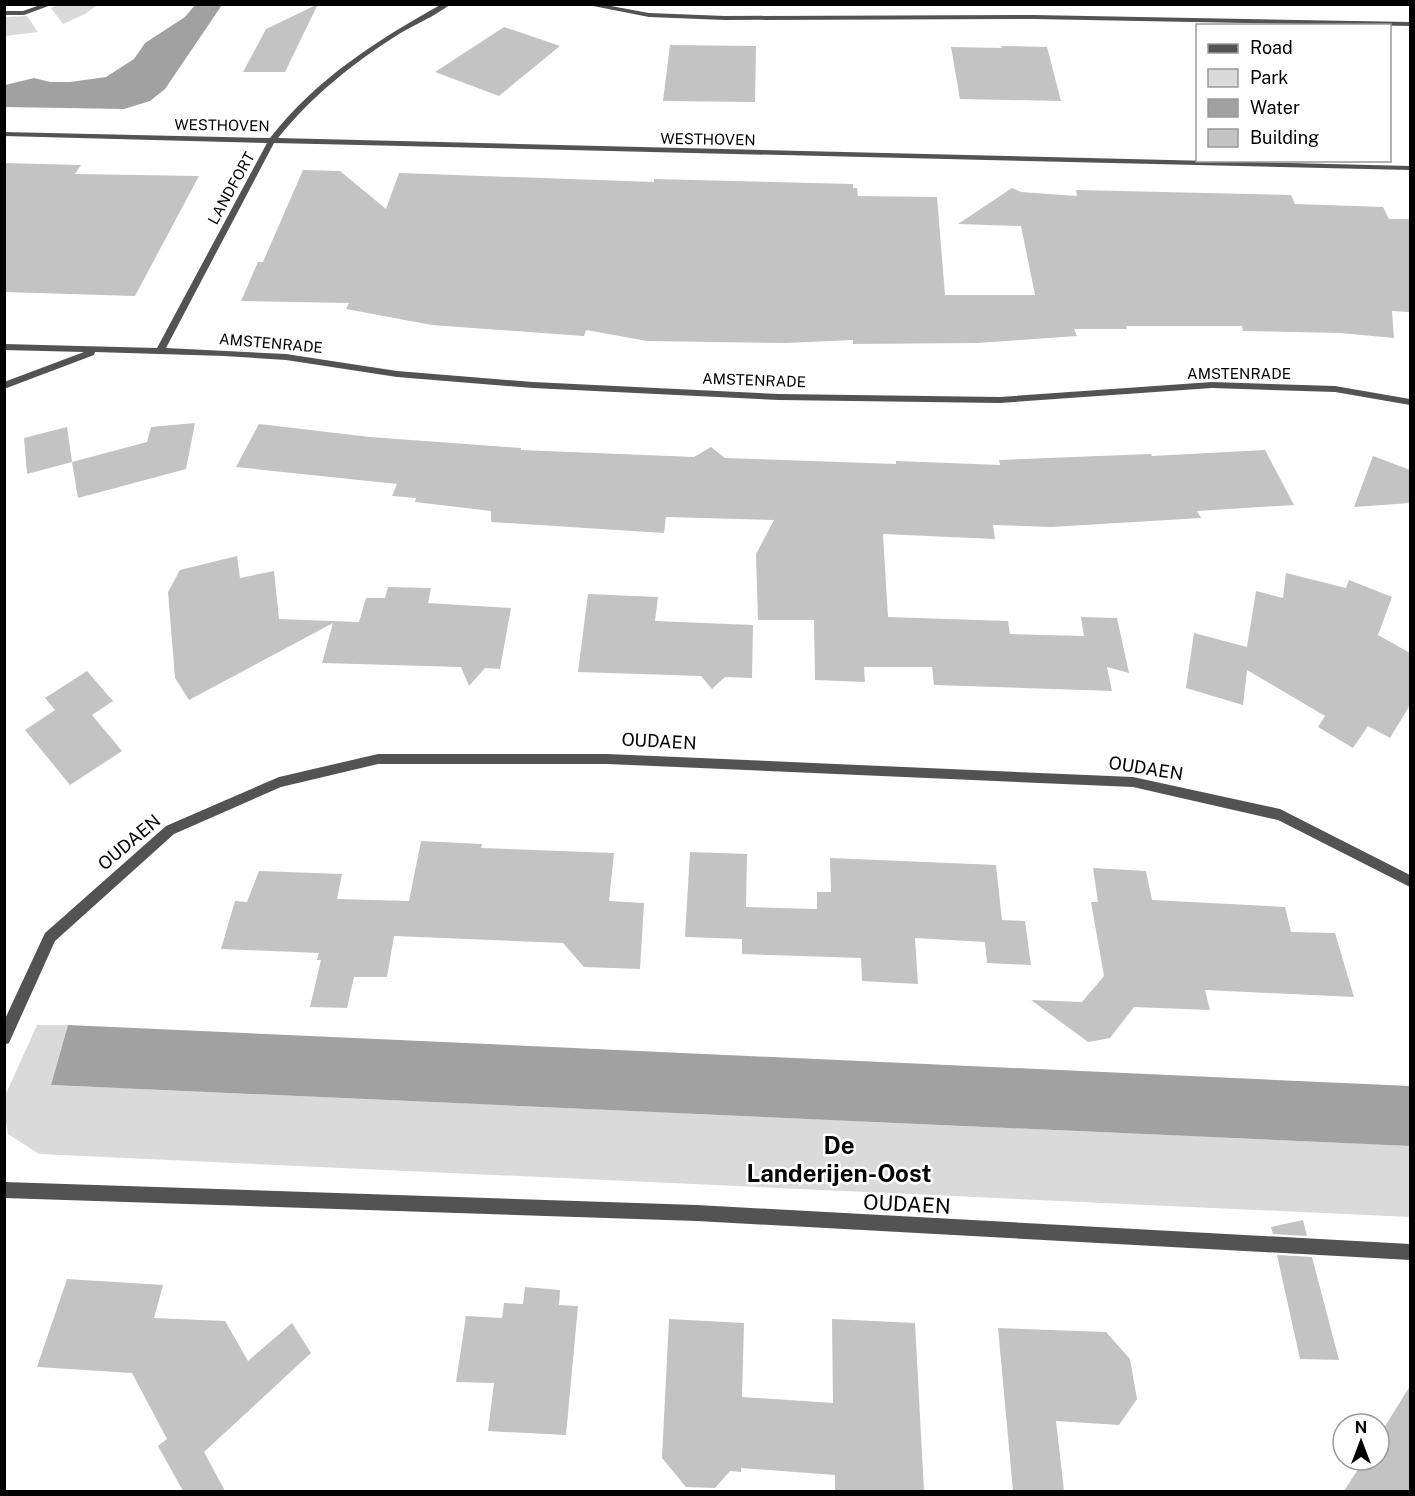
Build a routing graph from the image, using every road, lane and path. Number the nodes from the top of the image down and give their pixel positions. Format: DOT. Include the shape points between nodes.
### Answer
graph roads {
  1 [pos="51,4"];
  2 [pos="448,4"];
  3 [pos="586,4"];
  4 [pos="4,13"];
  5 [pos="1410,24"];
  6 [pos="4,134"];
  7 [pos="272,140"];
  8 [pos="1410,168"];
  9 [pos="4,347"];
  10 [pos="98,350"];
  11 [pos="160,352"];
  12 [pos="4,386"];
  13 [pos="1410,402"];
  14 [pos="1410,881"];
  15 [pos="4,1038"];
  16 [pos="4,1190"];
  17 [pos="1410,1252"];
  1 -- 4 [label="street" via="24,14"];
  2 -- 7 [label="street, LANDFORT" via="341,69"];
  3 -- 5 [label="street" via="649,15 725,18 1034,17"];
  6 -- 7 [label="street, WESTHOVEN"];
  7 -- 8 [label="street, WESTHOVEN"];
  7 -- 11 [label="street, LANDFORT"];
  9 -- 10 [label="street, AMSTENRADE"];
  10 -- 11 [label="street, AMSTENRADE"];
  10 -- 12 [label="street, AMSTENRADE"];
  11 -- 13 [label="street, AMSTENRADE" via="286,357 397,374 533,386 779,397 1000,400 1212,386 1335,389"];
  14 -- 15 [label="street, OUDAEN" via="1281,815 1133,782 607,759 378,759 279,782 170,830 50,938"];
  16 -- 17 [label="street, OUDAEN" via="697,1213"];
}
